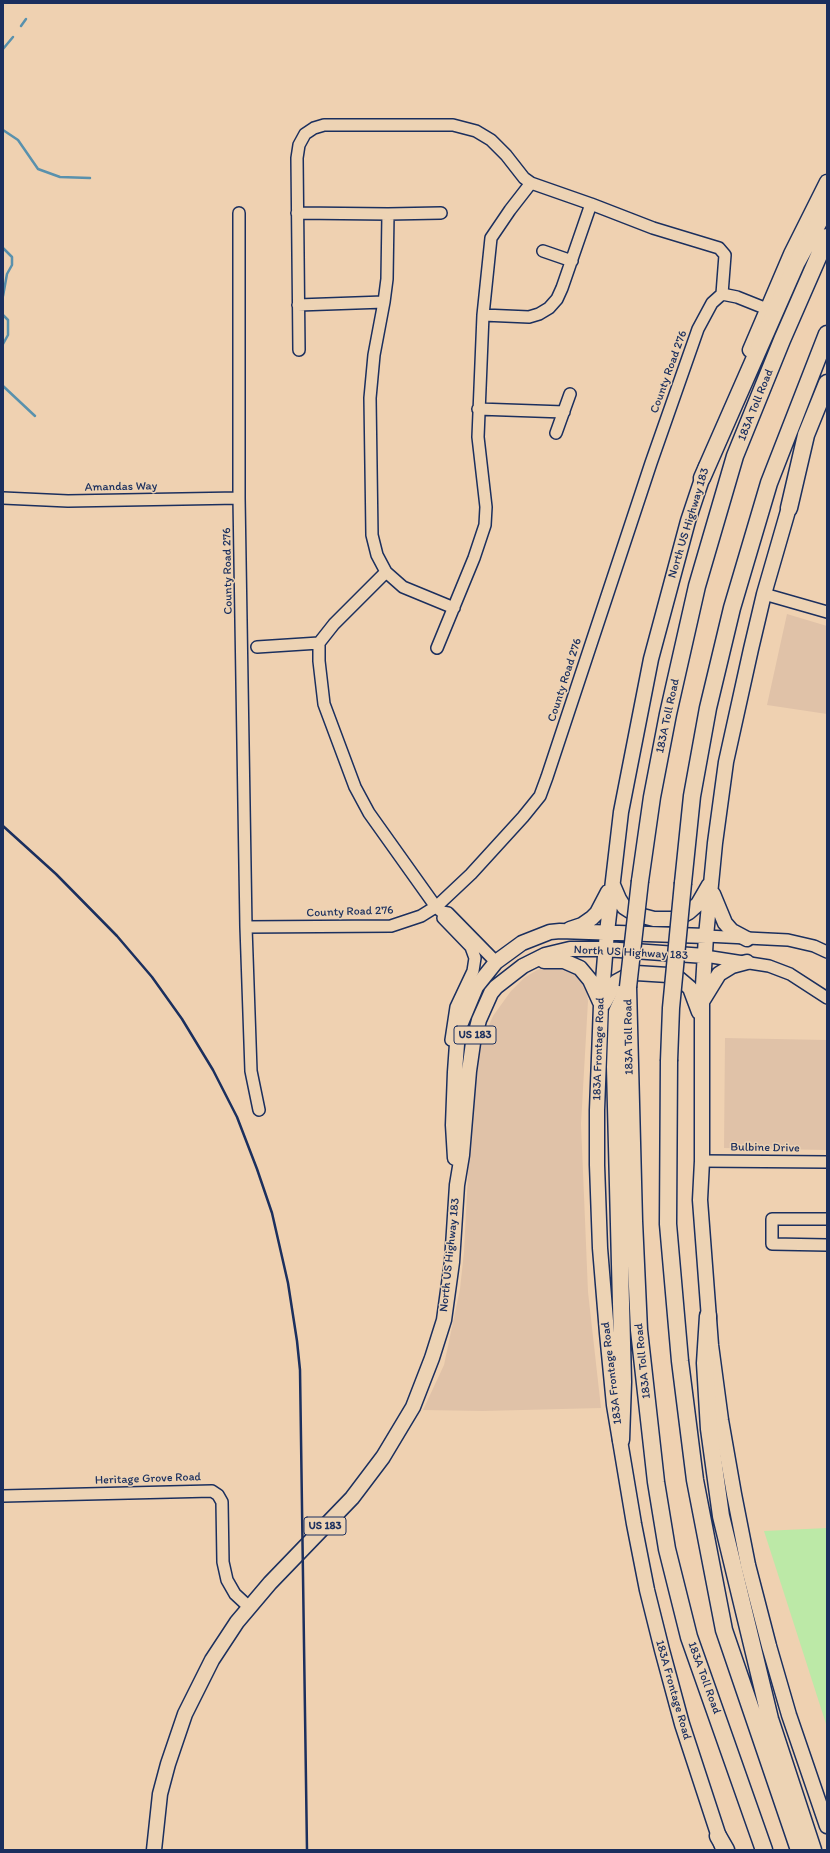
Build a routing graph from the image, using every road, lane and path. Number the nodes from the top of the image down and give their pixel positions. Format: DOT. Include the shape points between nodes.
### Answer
graph roads {
  1 [pos="827,182"];
  2 [pos="531,184"];
  3 [pos="592,204"];
  4 [pos="827,207"];
  5 [pos="239,213"];
  6 [pos="297,213"];
  7 [pos="441,213"];
  8 [pos="388,214"];
  9 [pos="827,237"];
  10 [pos="543,251"];
  11 [pos="572,261"];
  12 [pos="722,294"];
  13 [pos="384,302"];
  14 [pos="298,305"];
  15 [pos="767,309"];
  16 [pos="482,315"];
  17 [pos="827,334"];
  18 [pos="299,350"];
  19 [pos="827,383"];
  20 [pos="570,394"];
  21 [pos="827,399"];
  22 [pos="478,409"];
  23 [pos="564,412"];
  24 [pos="556,433"];
  25 [pos="702,478"];
  26 [pos="3,498"];
  27 [pos="239,498"];
  28 [pos="789,508"];
  29 [pos="386,572"];
  30 [pos="764,594"];
  31 [pos="454,608"];
  32 [pos="827,612"];
  33 [pos="319,643"];
  34 [pos="257,647"];
  35 [pos="437,648"];
  36 [pos="612,883"];
  37 [pos="711,886"];
  38 [pos="439,909"];
  39 [pos="246,927"];
  40 [pos="566,930"];
  41 [pos="607,932"];
  42 [pos="706,936"];
  43 [pos="747,939"];
  44 [pos="605,949"];
  45 [pos="827,952"];
  46 [pos="705,956"];
  47 [pos="532,961"];
  48 [pos="496,962"];
  49 [pos="746,962"];
  50 [pos="628,987"];
  51 [pos="491,993"];
  52 [pos="827,998"];
  53 [pos="702,1002"];
  54 [pos="601,1008"];
  55 [pos="702,1020"];
  56 [pos="455,1055"];
  57 [pos="259,1110"];
  58 [pos="702,1161"];
  59 [pos="827,1162"];
  60 [pos="457,1185"];
  61 [pos="827,1219"];
  62 [pos="827,1245"];
  63 [pos="708,1316"];
  64 [pos="621,1440"];
  65 [pos="3,1496"];
  66 [pos="249,1607"];
  67 [pos="827,1826"];
  68 [pos="720,1843"];
  69 [pos="154,1850"];
  70 [pos="726,1850"];
  71 [pos="764,1850"];
  72 [pos="799,1850"];
  73 [pos="813,1850"];
  1 -- 15 [label="main road, North US Highway 183 / US 183"];
  2 -- 3 [label="street"];
  2 -- 6 [label="street" via="491,140 476,131 453,125 324,125 305,134 298,145"];
  2 -- 16 [label="street" via="491,238"];
  3 -- 11 [label="street"];
  3 -- 12 [label="street" via="723,251 726,255"];
  4 -- 25 [label="highway" via="796,264"];
  5 -- 27 [label="street, County Road 276"];
  6 -- 8 [label="street"];
  6 -- 14 [label="street"];
  7 -- 8 [label="street"];
  8 -- 13 [label="street"];
  9 -- 50 [label="highway, 183A Toll Road, bridge" via="735,456 697,586 652,797"];
  10 -- 11 [label="street"];
  11 -- 16 [label="street" via="557,299 549,308 529,317"];
  12 -- 15 [label="street"];
  12 -- 38 [label="street, County Road 276" via="712,303 698,329 540,796"];
  13 -- 14 [label="street"];
  13 -- 29 [label="street" via="374,355 370,398 372,535 377,555"];
  14 -- 18 [label="street"];
  15 -- 25 [label="main road, North US Highway 183 / US 183"];
  16 -- 22 [label="street"];
  17 -- 72 [label="highway, bridge" via="769,483 732,608 708,708 694,788 683,883 671,1008 669,1061 668,1224 680,1360 695,1480 724,1630"];
  19 -- 28 [label="highway" via="806,435"];
  20 -- 23 [label="street"];
  21 -- 28 [label="main road, North US Highway 183"];
  22 -- 23 [label="street"];
  22 -- 31 [label="street" via="478,437 486,507 485,525"];
  23 -- 24 [label="street"];
  25 -- 36 [label="main road, North US Highway 183 / US 183" via="651,660 620,812"];
  26 -- 27 [label="street, Amandas Way" via="68,501"];
  27 -- 39 [label="street, County Road 276"];
  28 -- 30 [label="main road, North US Highway 183"];
  29 -- 31 [label="street" via="403,587"];
  29 -- 33 [label="street" via="334,624"];
  30 -- 32 [label="street"];
  30 -- 37 [label="main road, North US Highway 183" via="726,762"];
  31 -- 35 [label="street"];
  33 -- 34 [label="street"];
  33 -- 38 [label="street" via="324,704 355,787 369,813"];
  36 -- 37 [label="main road" via="624,907 634,914 654,919 676,919 689,912"];
  36 -- 40 [label="main road, US 183" via="597,912 582,925"];
  36 -- 41 [label="main road, 183A Frontage Road"];
  37 -- 42 [label="main road, North US Highway 183"];
  37 -- 43 [label="main road" via="725,923 732,931"];
  38 -- 39 [label="street, County Road 276" via="391,926"];
  38 -- 48 [label="street" via="448,913"];
  38 -- 56 [label="street" via="442,917 471,947 475,958 473,971 456,1008 451,1040"];
  39 -- 57 [label="street, County Road 276" via="251,1071"];
  40 -- 41 [label="main road, North US Highway 183 / US 183"];
  40 -- 48 [label="main road, North US Highway 183 / US 183" via="550,932 532,939"];
  41 -- 42 [label="main road, North US Highway 183 / US 183"];
  41 -- 44 [label="main road, 183A Frontage Road"];
  42 -- 43 [label="street"];
  42 -- 46 [label="main road, North US Highway 183"];
  43 -- 45 [label="street" via="788,940"];
  44 -- 46 [label="main road, North US Highway 183 / US 183"];
  44 -- 47 [label="main road, North US Highway 183 / US 183" via="570,949"];
  44 -- 54 [label="main road, 183A Frontage Road"];
  46 -- 49 [label="street"];
  46 -- 53 [label="main road"];
  47 -- 51 [label="main road, North US Highway 183 / US 183" via="515,971"];
  47 -- 54 [label="main road" via="559,960 576,966 590,980"];
  48 -- 51 [label="main road"];
  48 -- 56 [label="main road, North US Highway 183 / US 183" via="472,995 461,1021"];
  49 -- 52 [label="street" via="769,966 790,974"];
  49 -- 53 [label="main road" via="732,966 719,974"];
  50 -- 64 [label="highway" via="618,1012 615,1067"];
  50 -- 71 [label="highway, 183A Toll Road" via="639,1330 656,1482 667,1550 689,1637"];
  51 -- 60 [label="main road, North US Highway 183 / US 183" via="474,1038"];
  53 -- 55 [label="main road"];
  54 -- 55 [label="main road" via="616,982 623,978 636,973 668,975 690,988"];
  54 -- 64 [label="main road, 183A Frontage Road" via="597,1110 600,1248 614,1405"];
  55 -- 58 [label="main road"];
  56 -- 60 [label="main road, North US Highway 183 / US 183" via="453,1125"];
  58 -- 59 [label="street, Bulbine Drive"];
  58 -- 63 [label="main road" via="700,1200"];
  60 -- 66 [label="main road, North US Highway 183 / US 183" via="452,1262 444,1320 413,1406 383,1457 352,1498"];
  61 -- 62 [label="street" via="772,1220 772,1244"];
  63 -- 67 [label="main road" via="721,1420 748,1565 789,1715"];
  63 -- 73 [label="highway" via="705,1363 709,1428 721,1516 770,1719"];
  64 -- 68 [label="main road, 183A Frontage Road" via="650,1605 682,1724"];
  65 -- 66 [label="street, Heritage Grove Road" via="212,1491 222,1502 223,1562 227,1580 235,1594"];
  66 -- 69 [label="main road, North US Highway 183 / US 183" via="212,1660 185,1714 162,1783"];
  68 -- 70 [label="highway"];
}
